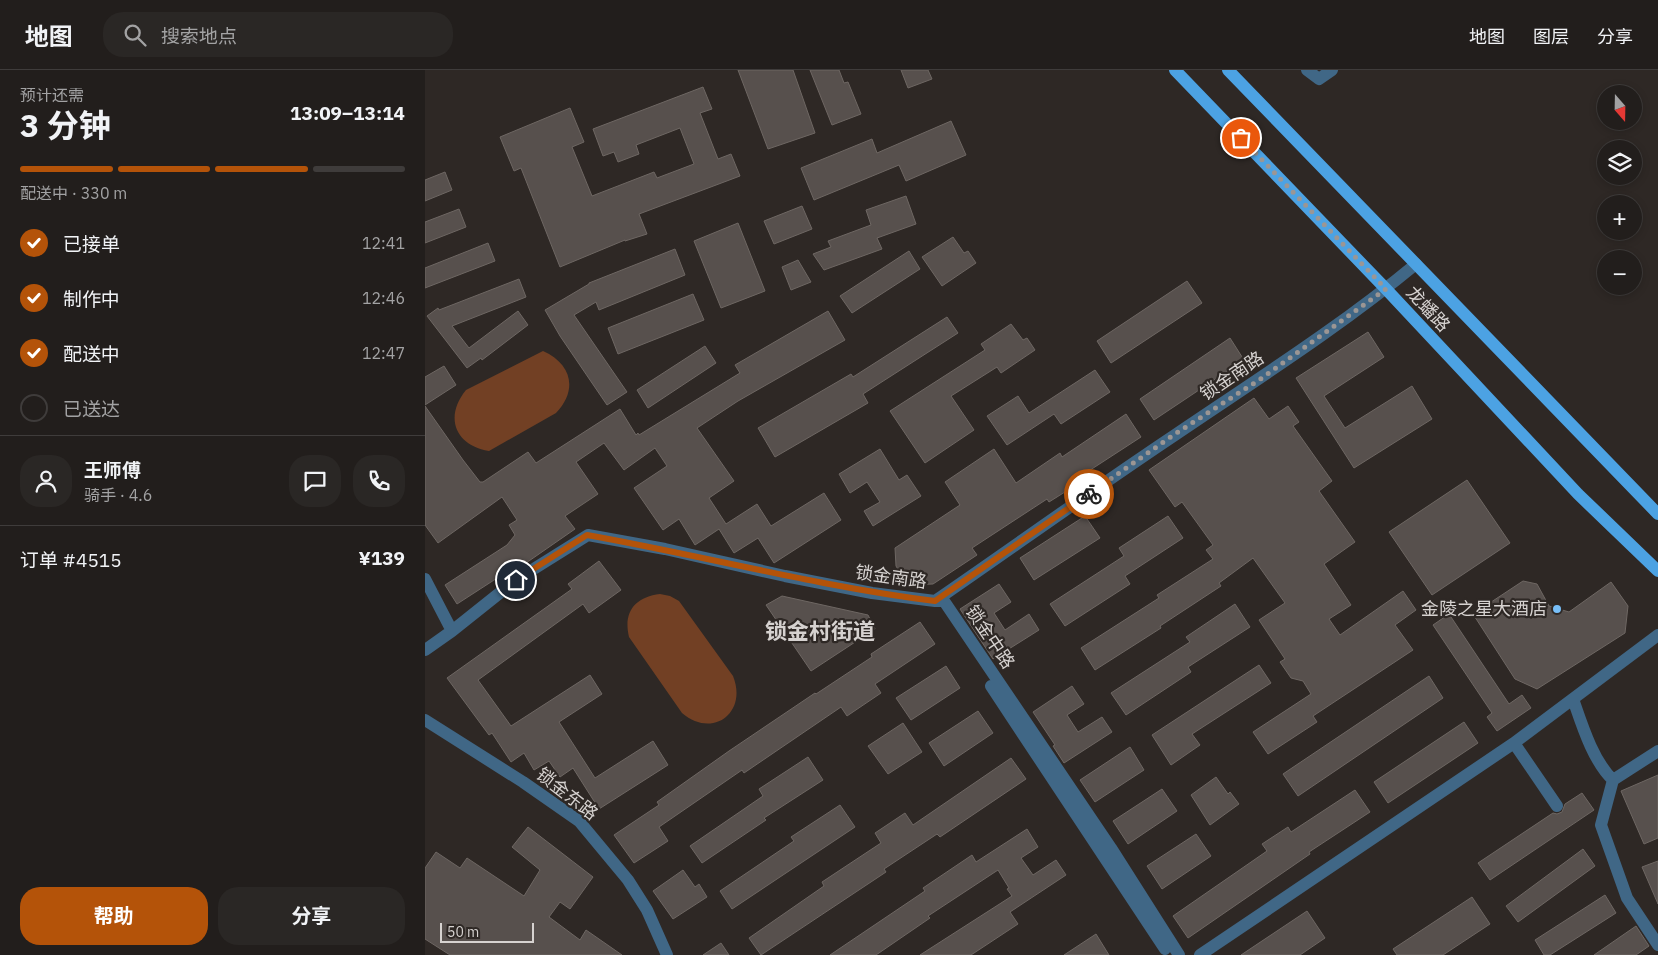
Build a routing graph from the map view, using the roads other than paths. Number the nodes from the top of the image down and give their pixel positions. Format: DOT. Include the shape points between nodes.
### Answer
graph roads {
  1 [pos="1175,70"];
  2 [pos="1228,70"];
  3 [pos="1307,70"];
  4 [pos="1332,70"];
  5 [pos="1416,264"];
  6 [pos="1386,289"];
  7 [pos="1658,514"];
  8 [pos="1658,570"];
  9 [pos="425,579"];
  10 [pos="935,601"];
  11 [pos="453,631"];
  12 [pos="1658,635"];
  13 [pos="425,650"];
  14 [pos="1573,699"];
  15 [pos="425,720"];
  16 [pos="1514,743"];
  17 [pos="1658,751"];
  18 [pos="1613,780"];
  19 [pos="1557,806"];
  20 [pos="1658,945"];
  21 [pos="667,955"];
  22 [pos="1169,955"];
  23 [pos="1179,955"];
  24 [pos="1200,955"];
  1 -- 6 [label="main road, 龙蟠路"];
  2 -- 5 [label="main road, 龙蟠路"];
  3 -- 4 [label="street" via="1319,78"];
  5 -- 6 [label="street, 锁金南路"];
  5 -- 7 [label="main road, 龙蟠路"];
  6 -- 8 [label="main road, 龙蟠路" via="1578,494"];
  6 -- 10 [label="street, 锁金南路" via="1259,380 1175,434"];
  9 -- 11 [label="street"];
  10 -- 11 [label="street, 锁金南路" via="862,591 587,535 516,580"];
  10 -- 22 [label="street, 锁金中路"];
  10 -- 23 [label="street, 锁金中路" via="944,601 1111,848"];
  11 -- 13 [label="street, 锁金南路"];
  12 -- 14 [label="street"];
  14 -- 16 [label="street"];
  14 -- 18 [label="street" via="1603,771"];
  15 -- 21 [label="street, 锁金东路" via="579,821 628,880 647,910"];
  16 -- 19 [label="street"];
  16 -- 24 [label="street"];
  17 -- 18 [label="street"];
  18 -- 20 [label="street" via="1601,825 1627,898"];
}
